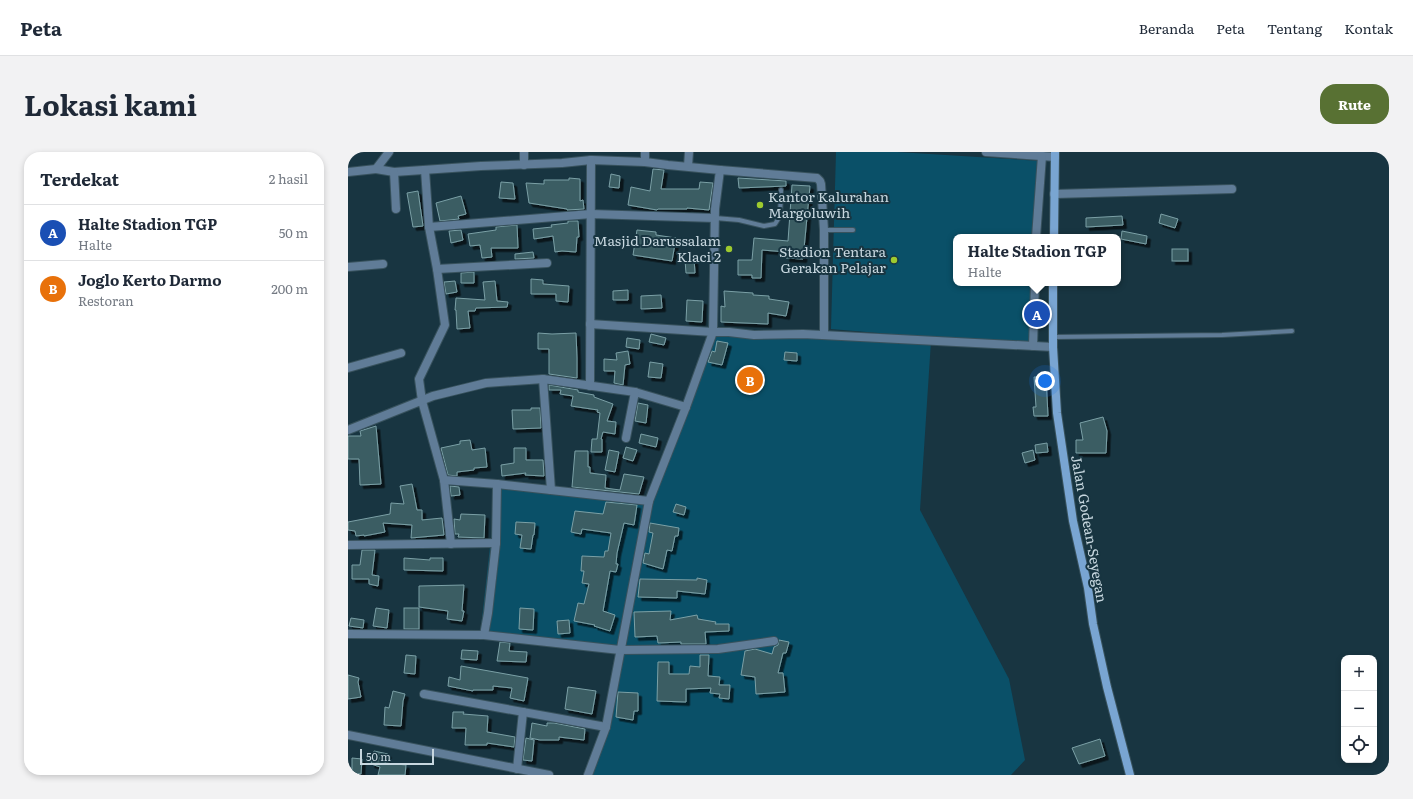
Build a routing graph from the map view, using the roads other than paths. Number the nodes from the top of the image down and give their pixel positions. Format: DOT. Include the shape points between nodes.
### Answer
graph roads {
  1 [pos="389,152"];
  2 [pos="524,152"];
  3 [pos="645,152"];
  4 [pos="689,152"];
  5 [pos="986,152"];
  6 [pos="1055,154"];
  7 [pos="1042,156"];
  8 [pos="591,160"];
  9 [pos="645,162"];
  10 [pos="524,164"];
  11 [pos="688,166"];
  12 [pos="376,169"];
  13 [pos="425,170"];
  14 [pos="720,170"];
  15 [pos="348,172"];
  16 [pos="394,172"];
  17 [pos="1232,189"];
  18 [pos="781,190"];
  19 [pos="1054,194"];
  20 [pos="396,209"];
  21 [pos="591,214"];
  22 [pos="715,218"];
  23 [pos="429,227"];
  24 [pos="824,230"];
  25 [pos="853,230"];
  26 [pos="1036,234"];
  27 [pos="1054,234"];
  28 [pos="547,263"];
  29 [pos="383,264"];
  30 [pos="348,267"];
  31 [pos="437,269"];
  32 [pos="1035,286"];
  33 [pos="1053,286"];
  34 [pos="590,324"];
  35 [pos="1292,331"];
  36 [pos="713,332"];
  37 [pos="824,335"];
  38 [pos="1053,336"];
  39 [pos="1033,346"];
  40 [pos="1053,347"];
  41 [pos="401,353"];
  42 [pos="348,368"];
  43 [pos="543,379"];
  44 [pos="590,386"];
  45 [pos="635,392"];
  46 [pos="422,401"];
  47 [pos="686,407"];
  48 [pos="348,430"];
  49 [pos="626,438"];
  50 [pos="444,480"];
  51 [pos="497,484"];
  52 [pos="551,490"];
  53 [pos="649,501"];
  54 [pos="496,543"];
  55 [pos="451,544"];
  56 [pos="348,545"];
  57 [pos="348,634"];
  58 [pos="484,635"];
  59 [pos="774,641"];
  60 [pos="620,650"];
  61 [pos="424,694"];
  62 [pos="523,712"];
  63 [pos="606,727"];
  64 [pos="348,735"];
  65 [pos="517,769"];
  66 [pos="549,775"];
  67 [pos="588,775"];
  68 [pos="1130,775"];
  1 -- 12 [label="street"];
  2 -- 10 [label="street"];
  3 -- 9 [label="street"];
  4 -- 11 [label="street"];
  5 -- 7 [label="street"];
  6 -- 7 [label="street"];
  6 -- 19 [label="main road"];
  7 -- 26 [label="street"];
  8 -- 9 [label="street"];
  8 -- 10 [label="street"];
  8 -- 21 [label="street"];
  9 -- 11 [label="street"];
  10 -- 13 [label="street"];
  11 -- 14 [label="street"];
  12 -- 15 [label="street"];
  12 -- 16 [label="street"];
  13 -- 16 [label="street"];
  13 -- 23 [label="street"];
  14 -- 22 [label="street"];
  14 -- 24 [label="street" via="817,178 821,184"];
  16 -- 20 [label="street"];
  17 -- 19 [label="street"];
  18 -- 22 [label="lane" via="780,216 774,224 764,226"];
  19 -- 27 [label="main road"];
  21 -- 22 [label="street"];
  21 -- 23 [label="street"];
  21 -- 34 [label="street"];
  22 -- 36 [label="street"];
  23 -- 31 [label="street"];
  24 -- 25 [label="lane"];
  24 -- 37 [label="street"];
  28 -- 31 [label="street"];
  29 -- 30 [label="street"];
  31 -- 46 [label="street" via="445,325 419,380"];
  32 -- 39 [label="street"];
  33 -- 38 [label="main road, Jalan Godean-Seyegan"];
  34 -- 36 [label="street"];
  34 -- 44 [label="street"];
  35 -- 38 [label="lane" via="1222,335"];
  36 -- 37 [label="street"];
  36 -- 47 [label="street"];
  37 -- 39 [label="street"];
  38 -- 40 [label="main road, Jalan Godean-Seyegan"];
  39 -- 40 [label="street"];
  40 -- 68 [label="main road, Jalan Godean-Seyegan" via="1057,413 1073,521 1107,688"];
  41 -- 42 [label="street"];
  43 -- 44 [label="street"];
  43 -- 46 [label="street" via="486,383"];
  43 -- 52 [label="street"];
  44 -- 45 [label="street"];
  45 -- 47 [label="street"];
  45 -- 49 [label="street"];
  46 -- 48 [label="street"];
  46 -- 50 [label="street"];
  47 -- 53 [label="street"];
  50 -- 51 [label="street"];
  50 -- 55 [label="street"];
  51 -- 52 [label="street"];
  51 -- 54 [label="street"];
  52 -- 53 [label="street"];
  53 -- 60 [label="street"];
  54 -- 55 [label="street"];
  54 -- 58 [label="street"];
  55 -- 56 [label="street"];
  57 -- 58 [label="street"];
  58 -- 60 [label="street"];
  59 -- 60 [label="street" via="718,649"];
  60 -- 63 [label="street"];
  61 -- 62 [label="street"];
  62 -- 63 [label="street"];
  62 -- 65 [label="street"];
  63 -- 67 [label="street"];
  64 -- 65 [label="street"];
  65 -- 66 [label="street"];
}
